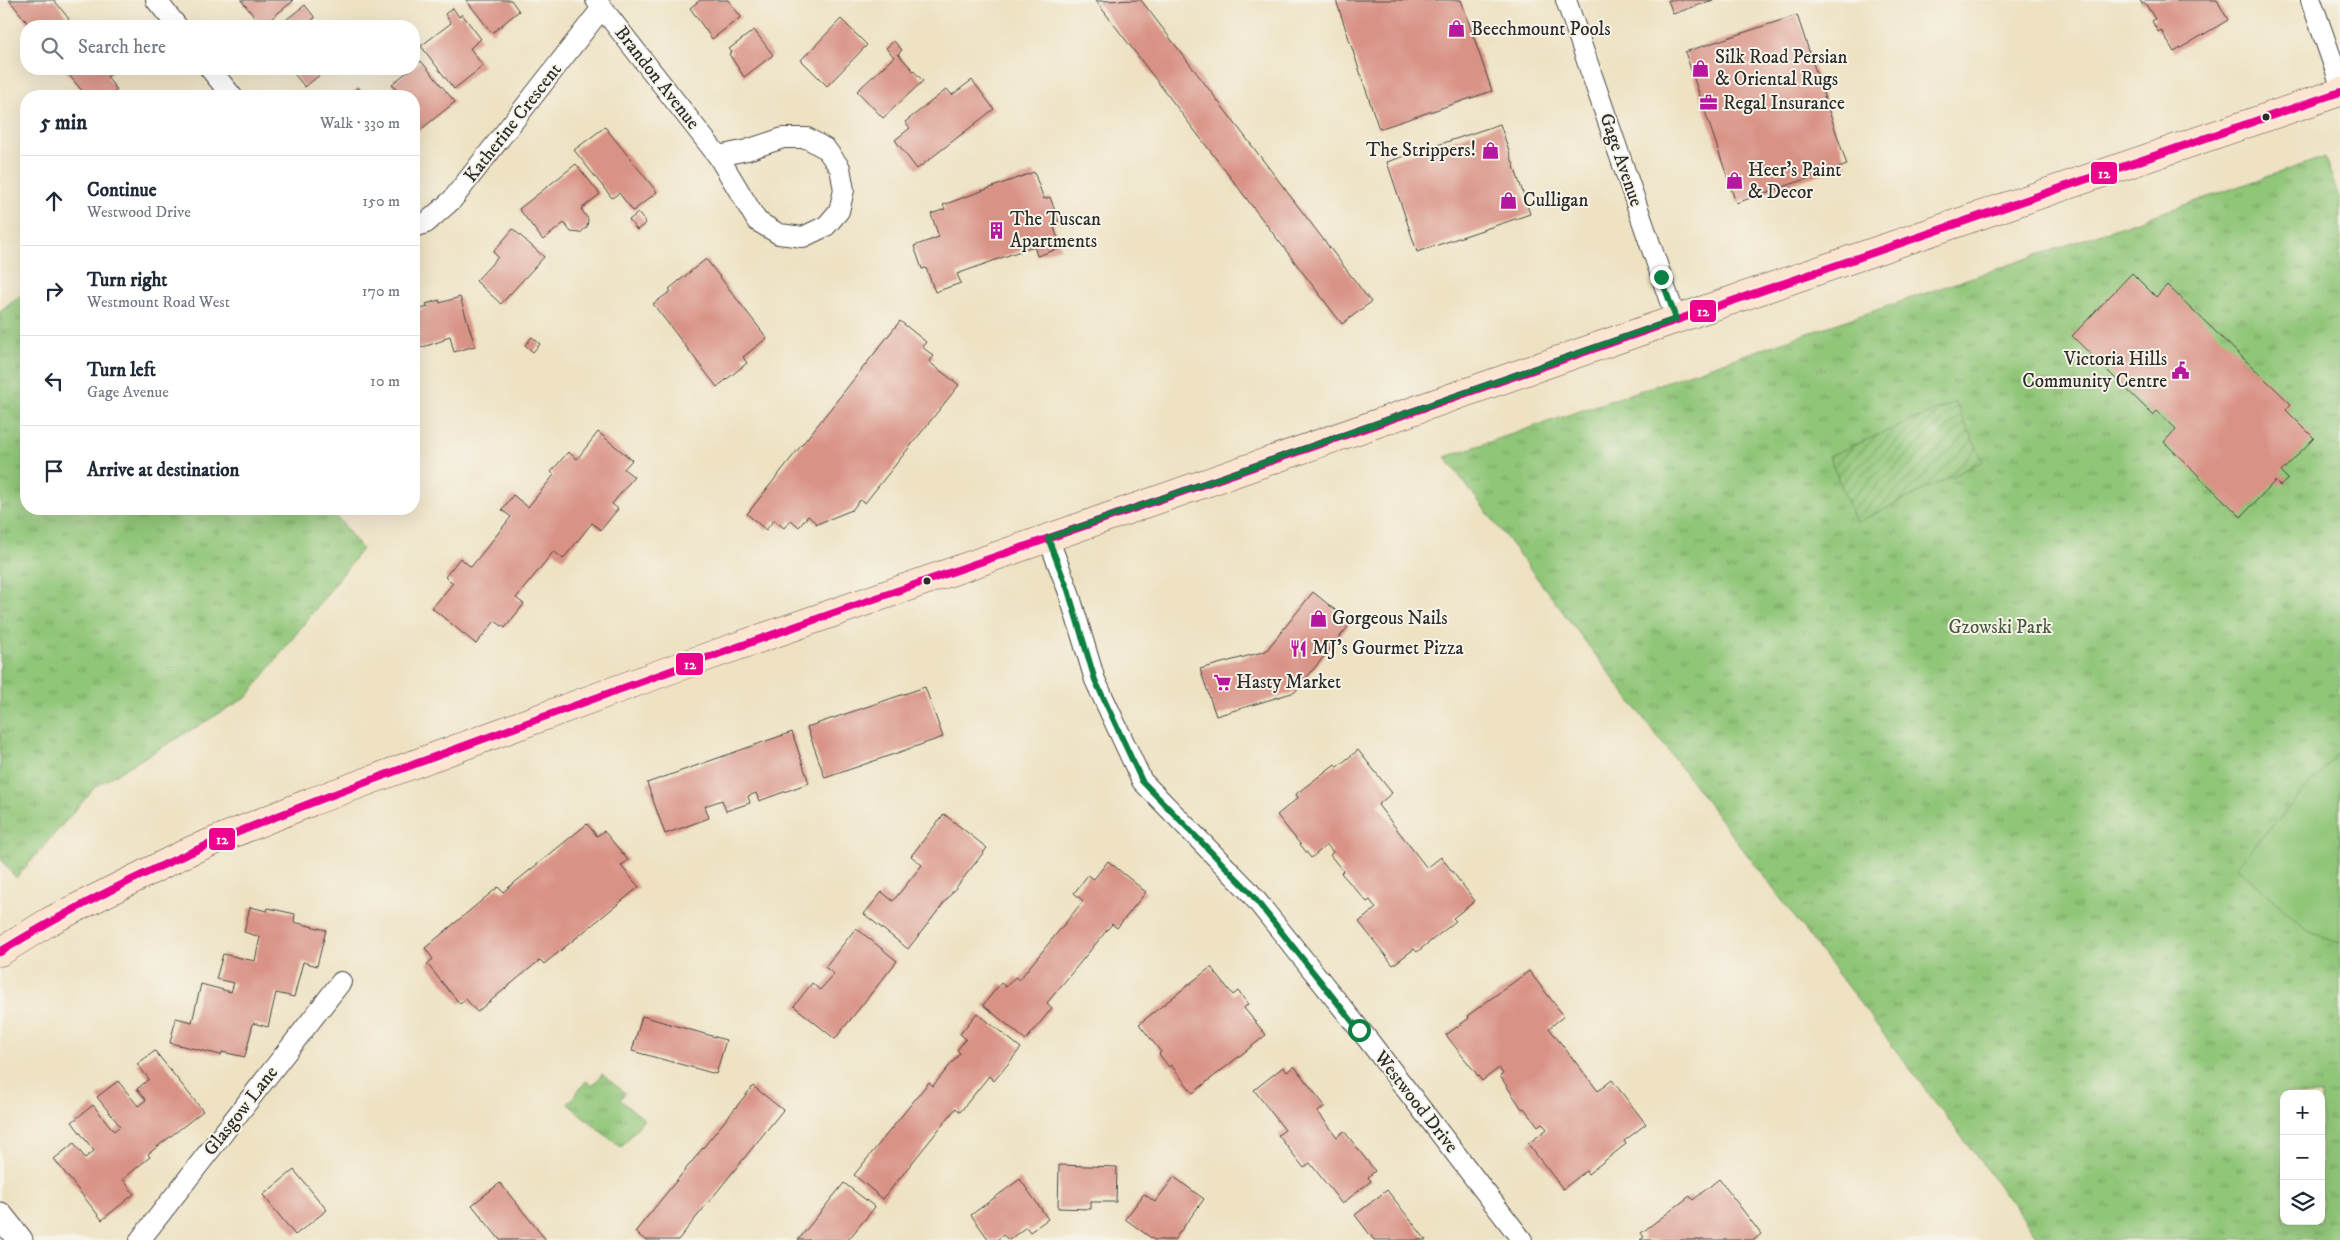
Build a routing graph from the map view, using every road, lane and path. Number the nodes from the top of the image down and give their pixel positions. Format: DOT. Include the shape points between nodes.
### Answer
graph roads {
  1 [pos="156,0"];
  2 [pos="1566,0"];
  3 [pos="2311,0"];
  4 [pos="599,4"];
  5 [pos="172,20"];
  6 [pos="215,75"];
  7 [pos="2340,83"];
  8 [pos="227,90"];
  9 [pos="2340,92"];
  10 [pos="718,156"];
  11 [pos="420,225"];
  12 [pos="1676,319"];
  13 [pos="1048,538"];
  14 [pos="0,952"];
  15 [pos="341,982"];
  16 [pos="0,1215"];
  17 [pos="20,1240"];
  18 [pos="140,1240"];
  19 [pos="1522,1240"];
  1 -- 5 [label="street"];
  2 -- 12 [label="street, Gage Avenue"];
  3 -- 7 [label="street"];
  4 -- 10 [label="street, Brandon Avenue"];
  4 -- 11 [label="street, Katherine Crescent" via="452,200"];
  6 -- 8 [label="street"];
  9 -- 12 [label="main road"];
  10 -- 10 [label="street, Brandon Avenue" via="757,221 779,234 803,237 826,226 838,211 844,190 840,168 826,149 807,138 782,138"];
  12 -- 13 [label="main road"];
  13 -- 14 [label="main road" via="678,667 293,810 192,850 50,921"];
  13 -- 19 [label="street, Westwood Drive" via="1068,590 1095,680 1142,781 1248,890"];
  15 -- 18 [label="street, Glasgow Lane"];
  16 -- 17 [label="street"];
}
